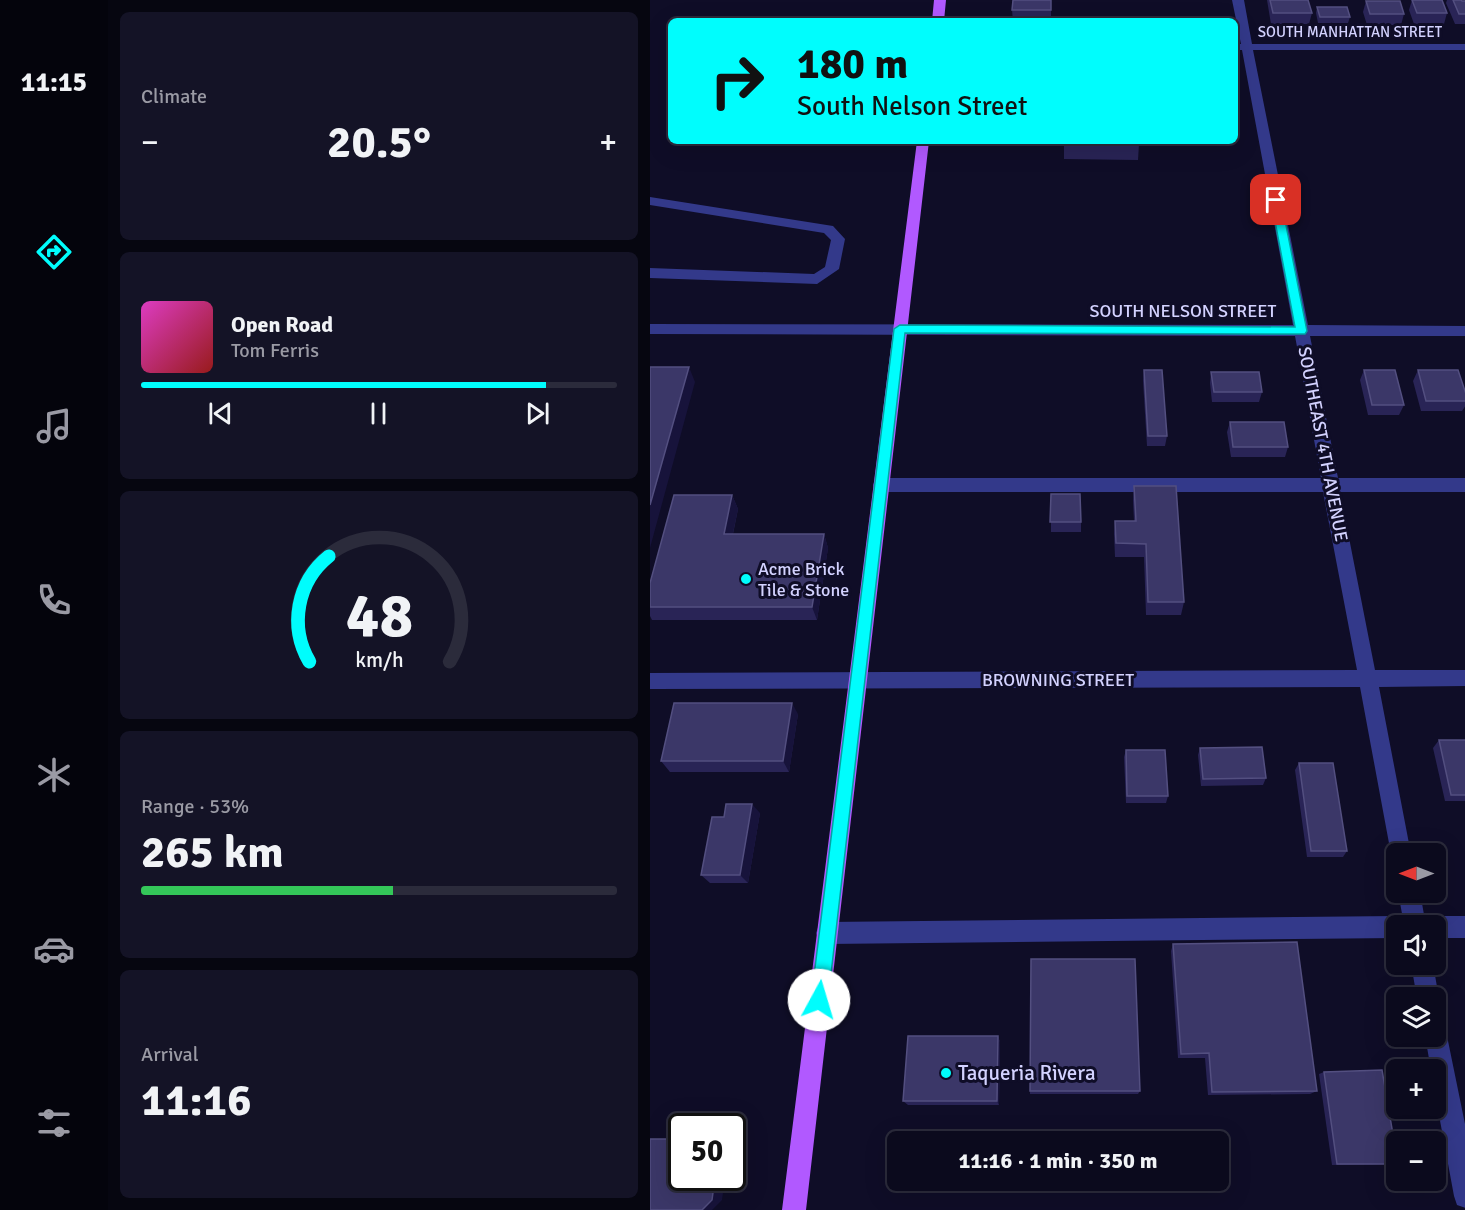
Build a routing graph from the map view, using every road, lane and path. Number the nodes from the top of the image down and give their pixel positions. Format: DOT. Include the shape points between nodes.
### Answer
graph roads {
  1 [pos="939,0"];
  2 [pos="1238,0"];
  3 [pos="938,18"];
  4 [pos="1241,47"];
  5 [pos="1466,47"];
  6 [pos="923,144"];
  7 [pos="650,201"];
  8 [pos="650,273"];
  9 [pos="650,329"];
  10 [pos="900,329"];
  11 [pos="1301,331"];
  12 [pos="1466,331"];
  13 [pos="881,484"];
  14 [pos="1466,485"];
  15 [pos="1331,486"];
  16 [pos="1368,678"];
  17 [pos="1466,678"];
  18 [pos="650,681"];
  19 [pos="858,682"];
  20 [pos="1399,843"];
  21 [pos="1386,927"];
  22 [pos="1446,927"];
  23 [pos="1466,927"];
  24 [pos="827,933"];
  25 [pos="1438,1047"];
  26 [pos="1466,1196"];
  27 [pos="794,1210"];
  1 -- 3 [label="main road"];
  2 -- 4 [label="street, SOUTHEAST 4TH AVENUE"];
  4 -- 5 [label="street, SOUTH MANHATTAN STREET"];
  4 -- 11 [label="street, SOUTHEAST 4TH AVENUE"];
  6 -- 10 [label="main road"];
  7 -- 8 [label="street" via="828,229 838,239 832,269 817,279"];
  9 -- 10 [label="street, SOUTH NELSON STREET"];
  10 -- 11 [label="street, SOUTH NELSON STREET"];
  10 -- 13 [label="main road"];
  11 -- 12 [label="street, SOUTH NELSON STREET"];
  11 -- 15 [label="street, SOUTHEAST 4TH AVENUE"];
  13 -- 15 [label="street"];
  13 -- 19 [label="main road"];
  14 -- 15 [label="street"];
  15 -- 16 [label="street, SOUTHEAST 4TH AVENUE"];
  16 -- 17 [label="street, BROWNING STREET"];
  16 -- 19 [label="street, BROWNING STREET"];
  16 -- 20 [label="street, SOUTHEAST 4TH AVENUE"];
  18 -- 19 [label="street, BROWNING STREET"];
  19 -- 24 [label="main road"];
  21 -- 24 [label="street"];
  22 -- 23 [label="street"];
  24 -- 27 [label="main road"];
  25 -- 26 [label="street"];
}
